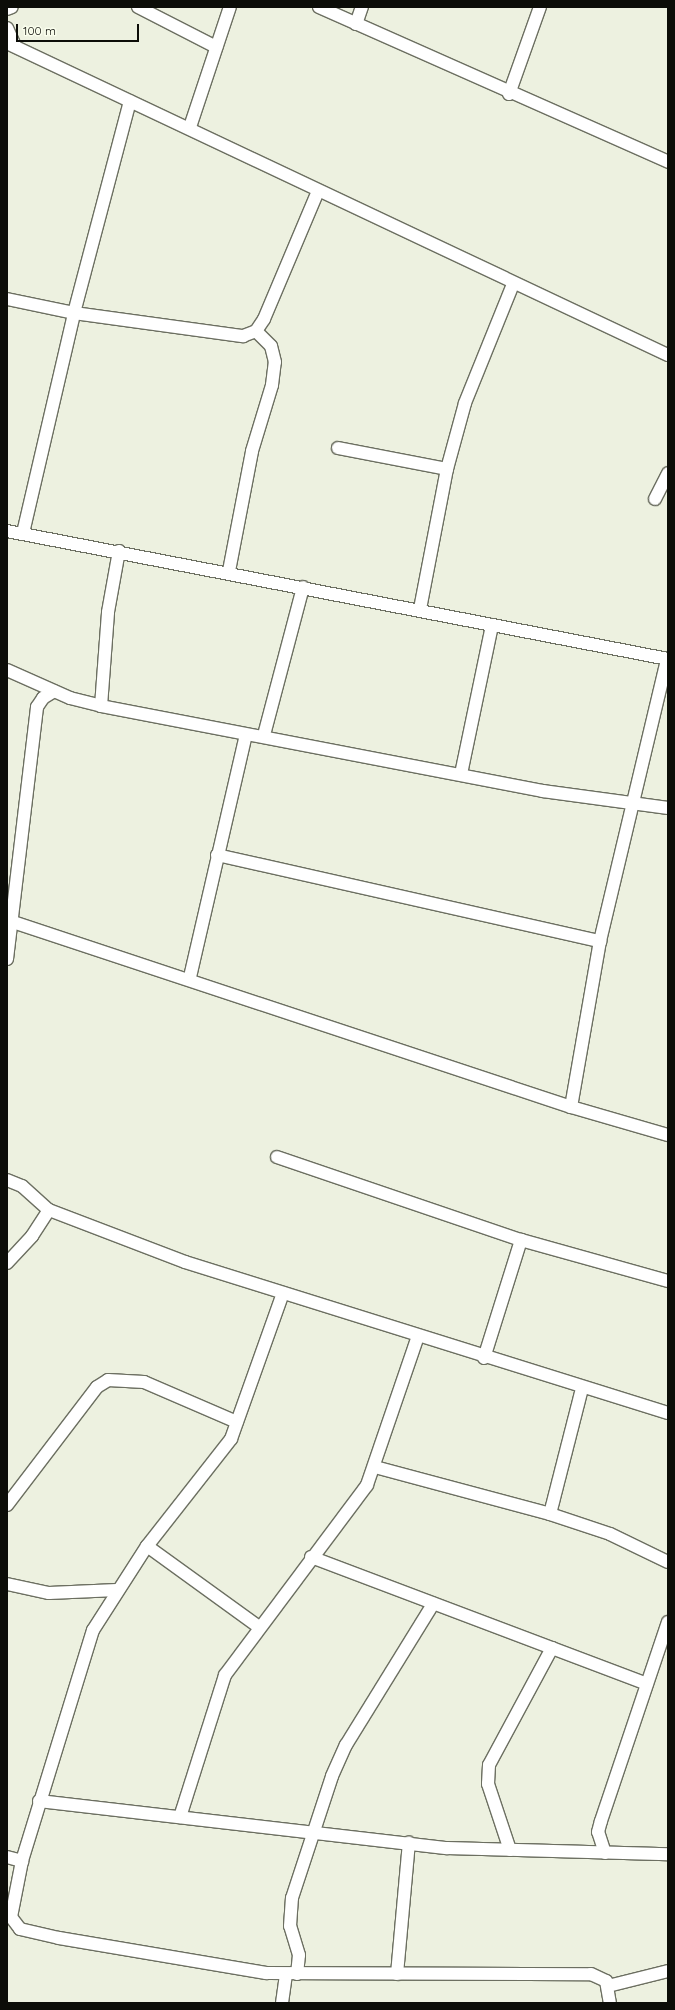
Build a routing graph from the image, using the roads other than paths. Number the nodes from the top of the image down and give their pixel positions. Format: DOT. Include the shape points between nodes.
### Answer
graph roads {
  1 [pos="12,7"];
  2 [pos="138,7"];
  3 [pos="230,7"];
  4 [pos="318,7"];
  5 [pos="362,7"];
  6 [pos="540,7"];
  7 [pos="7,9"];
  8 [pos="356,24"];
  9 [pos="7,28"];
  10 [pos="11,44"];
  11 [pos="216,47"];
  12 [pos="509,94"];
  13 [pos="130,101"];
  14 [pos="190,127"];
  15 [pos="668,162"];
  16 [pos="318,191"];
  17 [pos="513,284"];
  18 [pos="7,300"];
  19 [pos="74,313"];
  20 [pos="256,331"];
  21 [pos="668,356"];
  22 [pos="338,448"];
  23 [pos="447,469"];
  24 [pos="668,473"];
  25 [pos="655,499"];
  26 [pos="7,531"];
  27 [pos="23,533"];
  28 [pos="119,551"];
  29 [pos="229,571"];
  30 [pos="303,587"];
  31 [pos="420,609"];
  32 [pos="492,626"];
  33 [pos="667,659"];
  34 [pos="7,670"];
  35 [pos="54,691"];
  36 [pos="101,706"];
  37 [pos="246,735"];
  38 [pos="264,735"];
  39 [pos="461,774"];
  40 [pos="633,802"];
  41 [pos="668,808"];
  42 [pos="217,855"];
  43 [pos="14,922"];
  44 [pos="600,941"];
  45 [pos="7,959"];
  46 [pos="190,978"];
  47 [pos="571,1107"];
  48 [pos="668,1135"];
  49 [pos="277,1157"];
  50 [pos="7,1180"];
  51 [pos="49,1210"];
  52 [pos="520,1240"];
  53 [pos="7,1263"];
  54 [pos="668,1281"];
  55 [pos="284,1292"];
  56 [pos="418,1336"];
  57 [pos="484,1358"];
  58 [pos="582,1388"];
  59 [pos="668,1413"];
  60 [pos="237,1422"];
  61 [pos="375,1467"];
  62 [pos="7,1505"];
  63 [pos="550,1514"];
  64 [pos="147,1546"];
  65 [pos="311,1557"];
  66 [pos="668,1562"];
  67 [pos="7,1584"];
  68 [pos="117,1590"];
  69 [pos="434,1604"];
  70 [pos="668,1622"];
  71 [pos="259,1626"];
  72 [pos="552,1648"];
  73 [pos="647,1684"];
  74 [pos="39,1801"];
  75 [pos="180,1817"];
  76 [pos="316,1833"];
  77 [pos="409,1843"];
  78 [pos="510,1850"];
  79 [pos="605,1852"];
  80 [pos="668,1854"];
  81 [pos="7,1857"];
  82 [pos="22,1860"];
  83 [pos="668,1971"];
  84 [pos="291,1974"];
  85 [pos="397,1974"];
  86 [pos="608,1986"];
  87 [pos="282,2003"];
  88 [pos="610,2003"];
  1 -- 7 [label="street"];
  2 -- 11 [label="street"];
  3 -- 11 [label="street"];
  4 -- 8 [label="street"];
  5 -- 8 [label="street"];
  6 -- 12 [label="street"];
  8 -- 12 [label="street"];
  9 -- 10 [label="street"];
  10 -- 13 [label="street"];
  11 -- 14 [label="street"];
  12 -- 15 [label="street"];
  13 -- 14 [label="street"];
  13 -- 19 [label="street"];
  14 -- 16 [label="street"];
  16 -- 17 [label="street"];
  16 -- 20 [label="street"];
  17 -- 21 [label="street"];
  17 -- 23 [label="street" via="475,373"];
  18 -- 19 [label="street"];
  19 -- 20 [label="street" via="229,336"];
  19 -- 27 [label="street"];
  20 -- 29 [label="street" via="271,346 275,362 272,385 252,451"];
  22 -- 23 [label="street"];
  23 -- 31 [label="street"];
  24 -- 25 [label="street"];
  26 -- 27 [label="street"];
  27 -- 28 [label="street"];
  28 -- 29 [label="street"];
  28 -- 36 [label="street" via="108,612"];
  29 -- 30 [label="street"];
  30 -- 31 [label="street"];
  30 -- 38 [label="street"];
  31 -- 32 [label="street"];
  32 -- 33 [label="street"];
  32 -- 39 [label="street"];
  33 -- 40 [label="street"];
  34 -- 35 [label="street"];
  35 -- 36 [label="street"];
  35 -- 43 [label="street" via="43,698 37,707"];
  36 -- 37 [label="street"];
  37 -- 38 [label="street"];
  37 -- 42 [label="street"];
  38 -- 39 [label="street"];
  39 -- 40 [label="street" via="543,790"];
  40 -- 41 [label="street"];
  40 -- 44 [label="street"];
  42 -- 44 [label="street"];
  42 -- 46 [label="street"];
  43 -- 45 [label="street"];
  43 -- 46 [label="street"];
  44 -- 47 [label="street"];
  46 -- 47 [label="street"];
  47 -- 48 [label="street"];
  49 -- 52 [label="street"];
  50 -- 51 [label="street" via="22,1186"];
  51 -- 53 [label="street" via="32,1236"];
  51 -- 55 [label="street" via="185,1262"];
  52 -- 54 [label="street"];
  52 -- 57 [label="street"];
  55 -- 56 [label="street"];
  55 -- 60 [label="street"];
  56 -- 57 [label="street"];
  56 -- 61 [label="street"];
  57 -- 58 [label="street"];
  58 -- 59 [label="street"];
  58 -- 63 [label="street"];
  60 -- 62 [label="street" via="144,1382 108,1380 97,1387"];
  60 -- 64 [label="street" via="222,1455"];
  61 -- 63 [label="street"];
  61 -- 65 [label="street" via="360,1495"];
  63 -- 66 [label="street" via="610,1534"];
  64 -- 68 [label="street"];
  64 -- 71 [label="street"];
  65 -- 69 [label="street"];
  65 -- 71 [label="street"];
  67 -- 68 [label="street" via="49,1593"];
  68 -- 74 [label="street" via="93,1630"];
  69 -- 72 [label="street"];
  69 -- 76 [label="street" via="339,1759"];
  70 -- 73 [label="street"];
  71 -- 75 [label="street" via="225,1675"];
  72 -- 73 [label="street"];
  72 -- 78 [label="street" via="489,1765 488,1784"];
  73 -- 79 [label="street" via="598,1832"];
  74 -- 75 [label="street"];
  74 -- 82 [label="street"];
  75 -- 76 [label="street"];
  76 -- 77 [label="street"];
  76 -- 84 [label="street" via="292,1898 290,1926 299,1955"];
  77 -- 78 [label="street"];
  77 -- 85 [label="street"];
  78 -- 79 [label="street"];
  79 -- 80 [label="street"];
  81 -- 82 [label="street"];
  82 -- 84 [label="street" via="10,1910 20,1929 59,1938"];
  83 -- 86 [label="street"];
  84 -- 85 [label="street"];
  84 -- 87 [label="street"];
  85 -- 86 [label="street" via="591,1974 601,1977"];
  86 -- 88 [label="street"];
}
